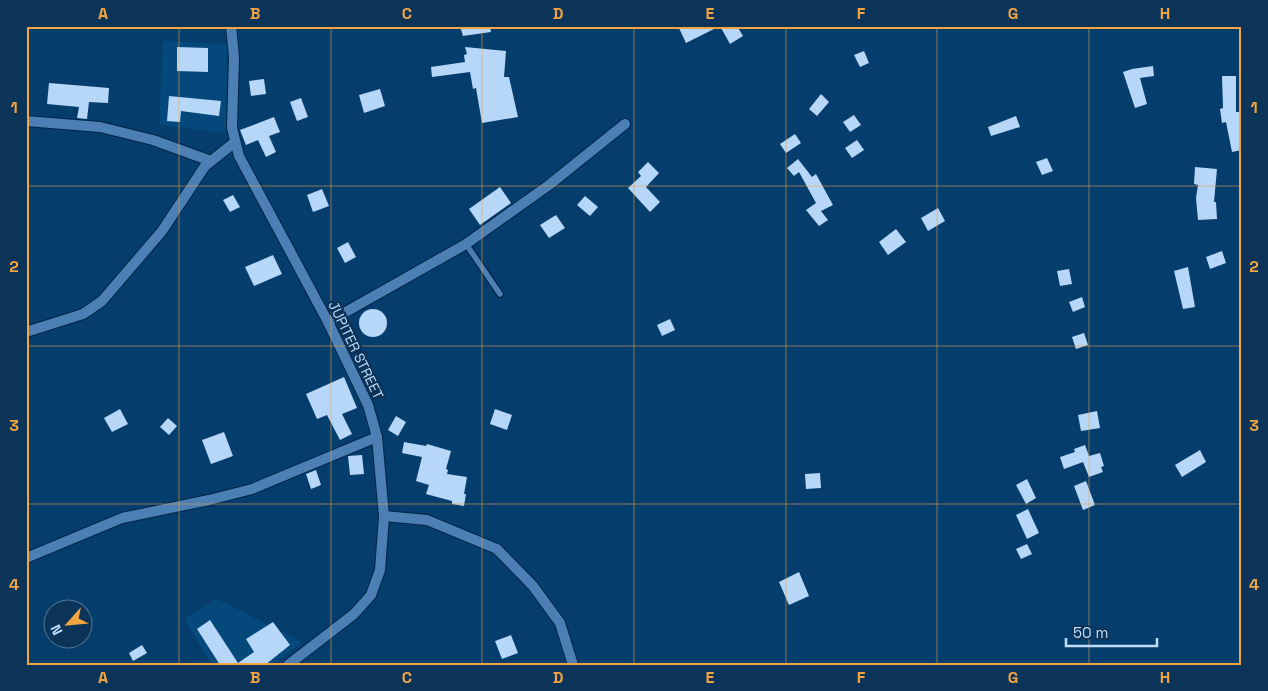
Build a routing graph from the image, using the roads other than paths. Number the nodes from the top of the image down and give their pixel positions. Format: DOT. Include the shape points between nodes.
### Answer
graph roads {
  1 [pos="232,26"];
  2 [pos="26,121"];
  3 [pos="625,124"];
  4 [pos="235,142"];
  5 [pos="211,161"];
  6 [pos="466,244"];
  7 [pos="500,294"];
  8 [pos="328,322"];
  9 [pos="26,332"];
  10 [pos="377,437"];
  11 [pos="384,516"];
  12 [pos="26,558"];
  13 [pos="288,665"];
  14 [pos="573,665"];
  1 -- 4 [label="street, JUPITER STREET" via="232,128"];
  2 -- 5 [label="street" via="100,127 153,140"];
  3 -- 6 [label="street" via="550,185"];
  4 -- 5 [label="street"];
  4 -- 8 [label="street, JUPITER STREET" via="239,156"];
  5 -- 9 [label="street" via="162,231 102,301 82,314"];
  6 -- 7 [label="lane"];
  6 -- 8 [label="street"];
  8 -- 10 [label="street, JUPITER STREET" via="368,405"];
  10 -- 11 [label="street, JUPITER STREET"];
  10 -- 12 [label="street" via="252,489 122,518"];
  11 -- 13 [label="street, JUPITER STREET" via="380,570 371,595 354,614"];
  11 -- 14 [label="street" via="427,520 497,549 534,586 560,623"];
}
